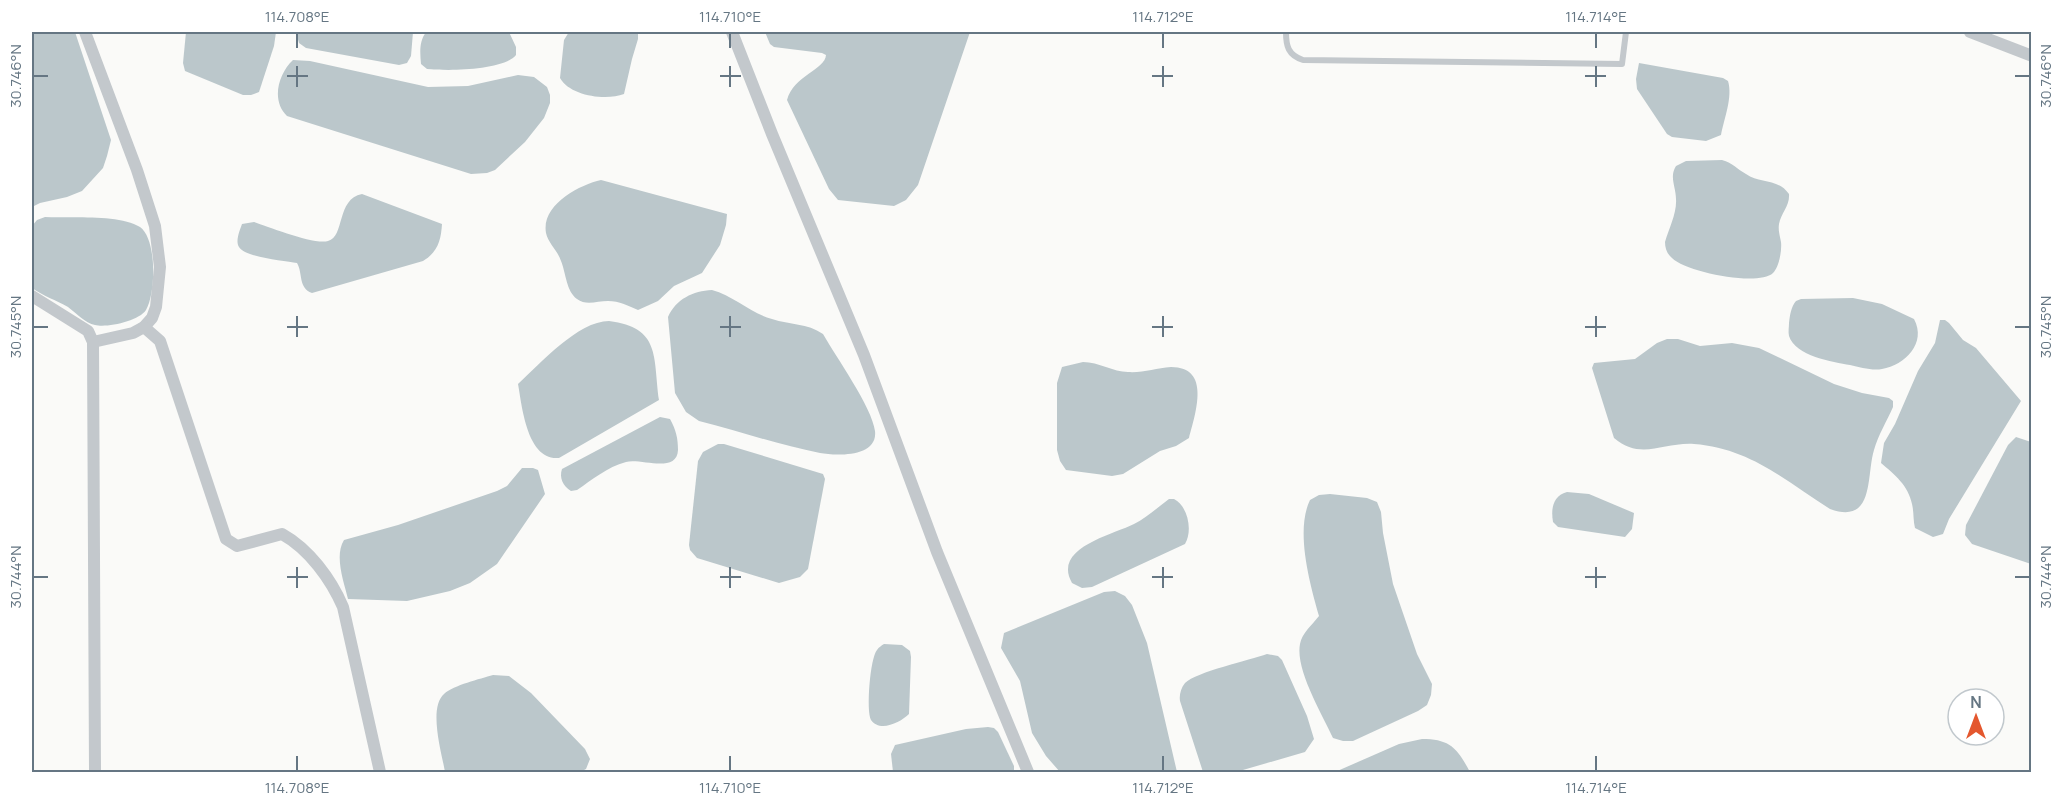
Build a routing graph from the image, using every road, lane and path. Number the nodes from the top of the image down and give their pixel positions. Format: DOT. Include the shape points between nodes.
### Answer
graph roads {
  1 [pos="85,32"];
  2 [pos="732,32"];
  3 [pos="1286,32"];
  4 [pos="1626,32"];
  5 [pos="1970,32"];
  6 [pos="2031,56"];
  7 [pos="32,296"];
  8 [pos="144,327"];
  9 [pos="93,342"];
  10 [pos="95,772"];
  11 [pos="380,772"];
  12 [pos="1028,772"];
  1 -- 8 [label="street" via="158,238 156,307"];
  2 -- 12 [label="street"];
  3 -- 4 [label="lane" via="1288,51 1303,60 1622,64"];
  5 -- 6 [label="street"];
  7 -- 9 [label="street" via="88,331"];
  8 -- 9 [label="street"];
  8 -- 11 [label="street" via="160,341 226,539 237,546 282,534 298,542 336,591 343,607"];
  9 -- 10 [label="street"];
}
